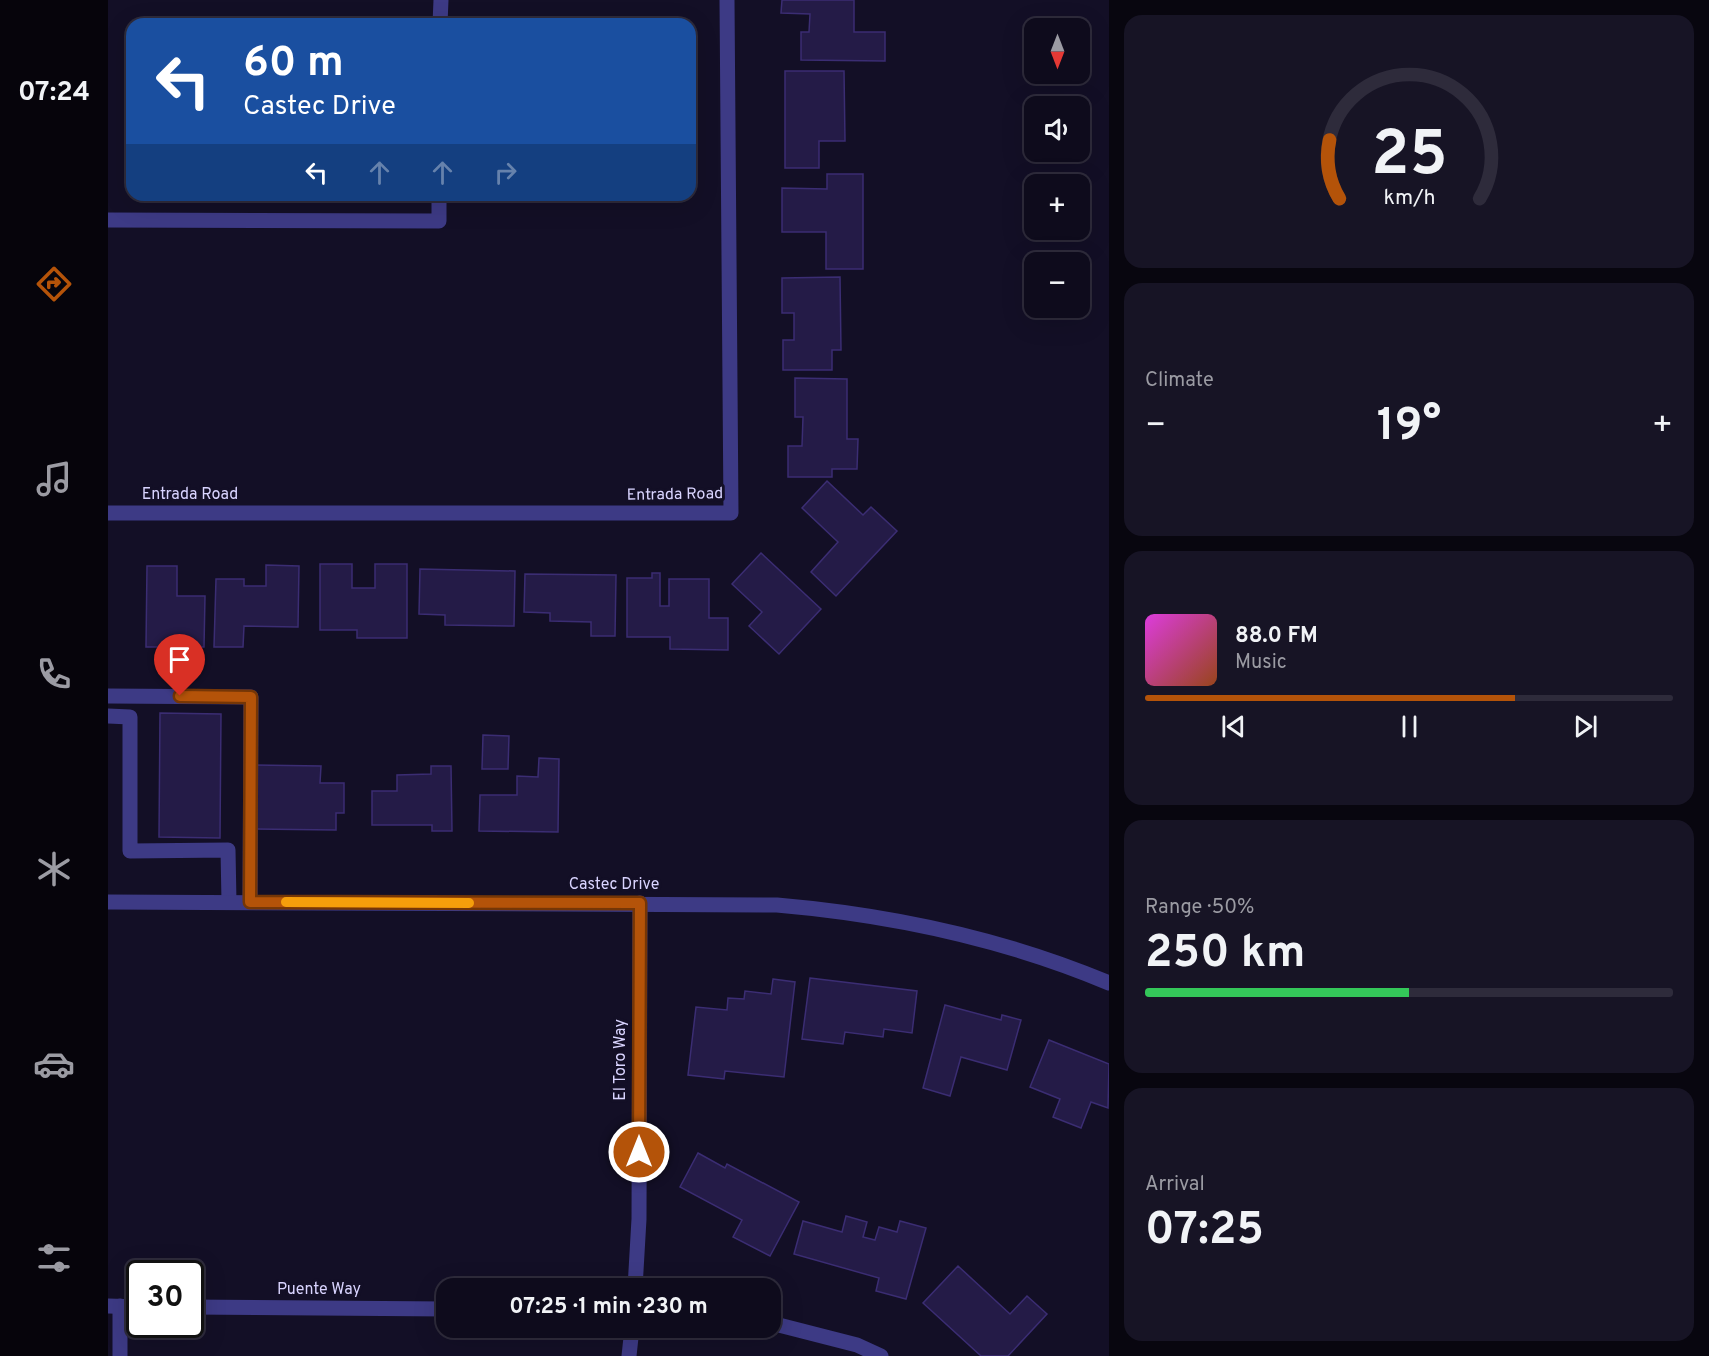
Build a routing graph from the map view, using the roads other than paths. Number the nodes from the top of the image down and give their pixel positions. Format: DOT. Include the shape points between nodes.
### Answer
graph roads {
  1 [pos="441,0"];
  2 [pos="727,0"];
  3 [pos="440,18"];
  4 [pos="439,201"];
  5 [pos="108,220"];
  6 [pos="108,513"];
  7 [pos="108,696"];
  8 [pos="108,716"];
  9 [pos="108,902"];
  10 [pos="229,902"];
  11 [pos="250,902"];
  12 [pos="640,903"];
  13 [pos="1109,984"];
  14 [pos="636,1278"];
  15 [pos="114,1306"];
  16 [pos="204,1307"];
  17 [pos="436,1309"];
  18 [pos="781,1325"];
  19 [pos="631,1338"];
  20 [pos="120,1356"];
  21 [pos="629,1356"];
  22 [pos="881,1356"];
  1 -- 3 [label="street"];
  2 -- 6 [label="street, Entrada Road" via="731,513"];
  4 -- 5 [label="street" via="439,221"];
  7 -- 11 [label="street" via="251,697"];
  8 -- 10 [label="street" via="130,717 130,851 228,850"];
  9 -- 10 [label="street, Castec Drive"];
  10 -- 11 [label="street, Castec Drive"];
  11 -- 12 [label="street, Castec Drive"];
  12 -- 13 [label="street, Castec Drive" via="777,905 914,922 1014,948"];
  12 -- 14 [label="street, El Toro Way"];
  15 -- 20 [label="street"];
  16 -- 17 [label="street, Puente Way"];
  18 -- 22 [label="street" via="856,1345"];
  19 -- 21 [label="street"];
}
